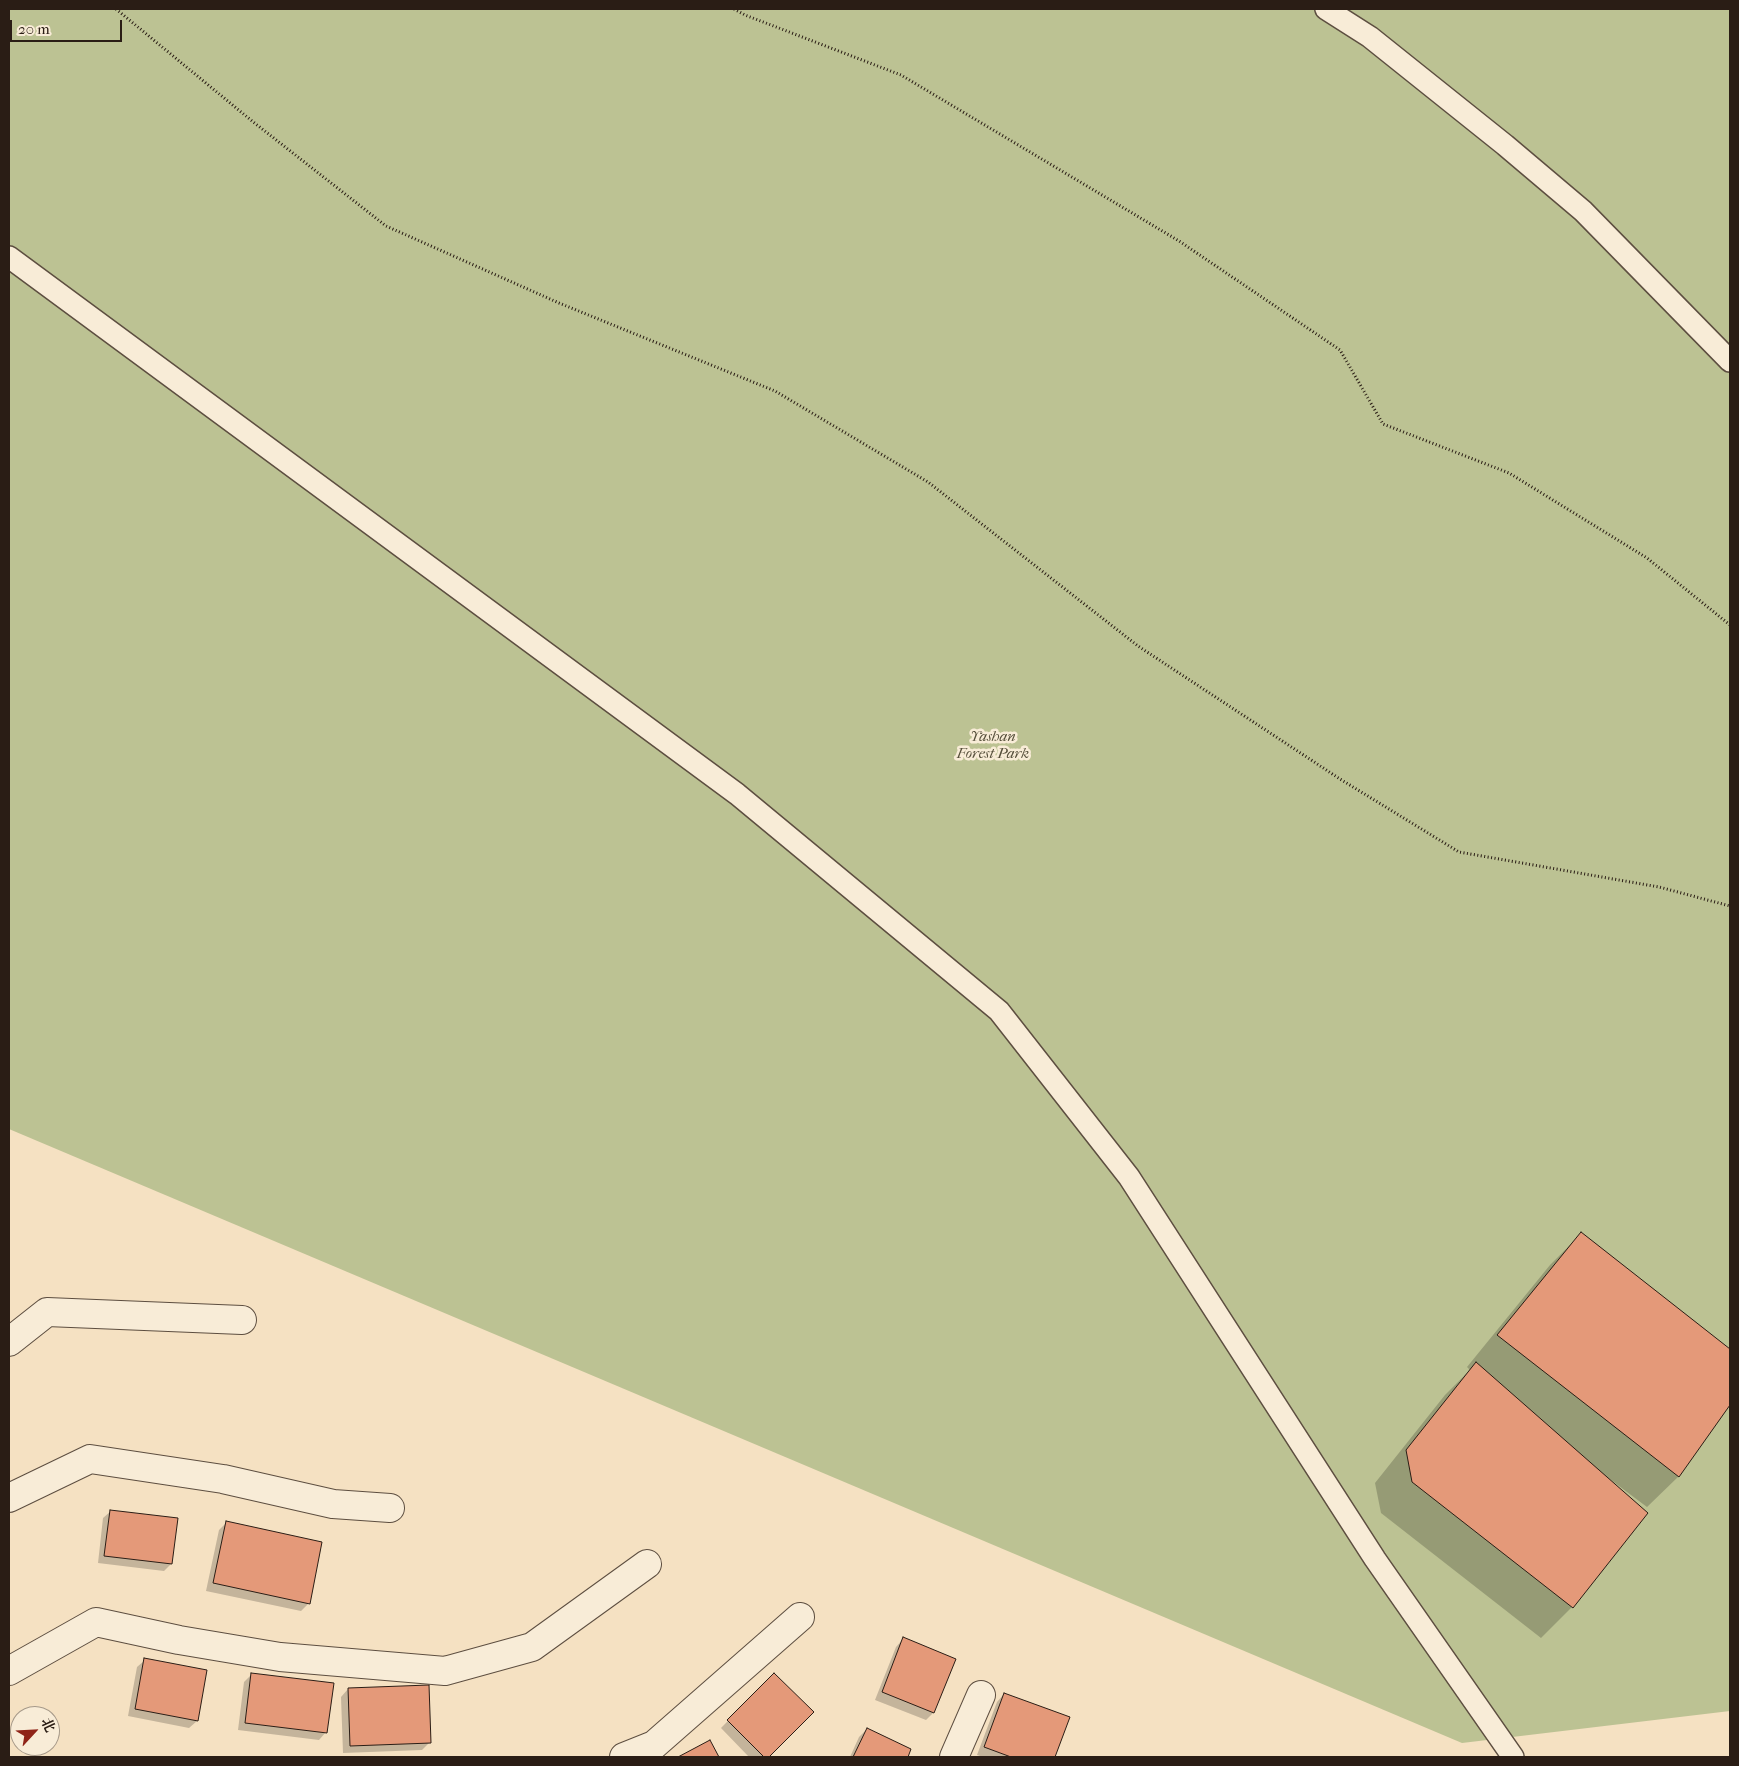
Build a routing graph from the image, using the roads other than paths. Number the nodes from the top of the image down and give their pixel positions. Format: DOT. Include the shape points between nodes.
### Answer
graph roads {
  1 [pos="1326,9"];
  2 [pos="9,257"];
  3 [pos="1730,360"];
  4 [pos="242,1320"];
  5 [pos="9,1342"];
  6 [pos="9,1498"];
  7 [pos="390,1508"];
  8 [pos="647,1564"];
  9 [pos="800,1617"];
  10 [pos="9,1671"];
  11 [pos="981,1695"];
  12 [pos="624,1757"];
  13 [pos="954,1757"];
  14 [pos="1513,1757"];
  1 -- 3 [label="lane" via="1370,37 1576,205"];
  2 -- 14 [label="lane" via="737,794 999,1011 1129,1177 1375,1559"];
  4 -- 5 [label="street" via="47,1312"];
  6 -- 7 [label="street" via="90,1459 223,1479 333,1504"];
  8 -- 10 [label="street" via="532,1647 445,1671 280,1657 96,1622"];
  9 -- 12 [label="street" via="654,1745"];
  11 -- 13 [label="street"];
}
